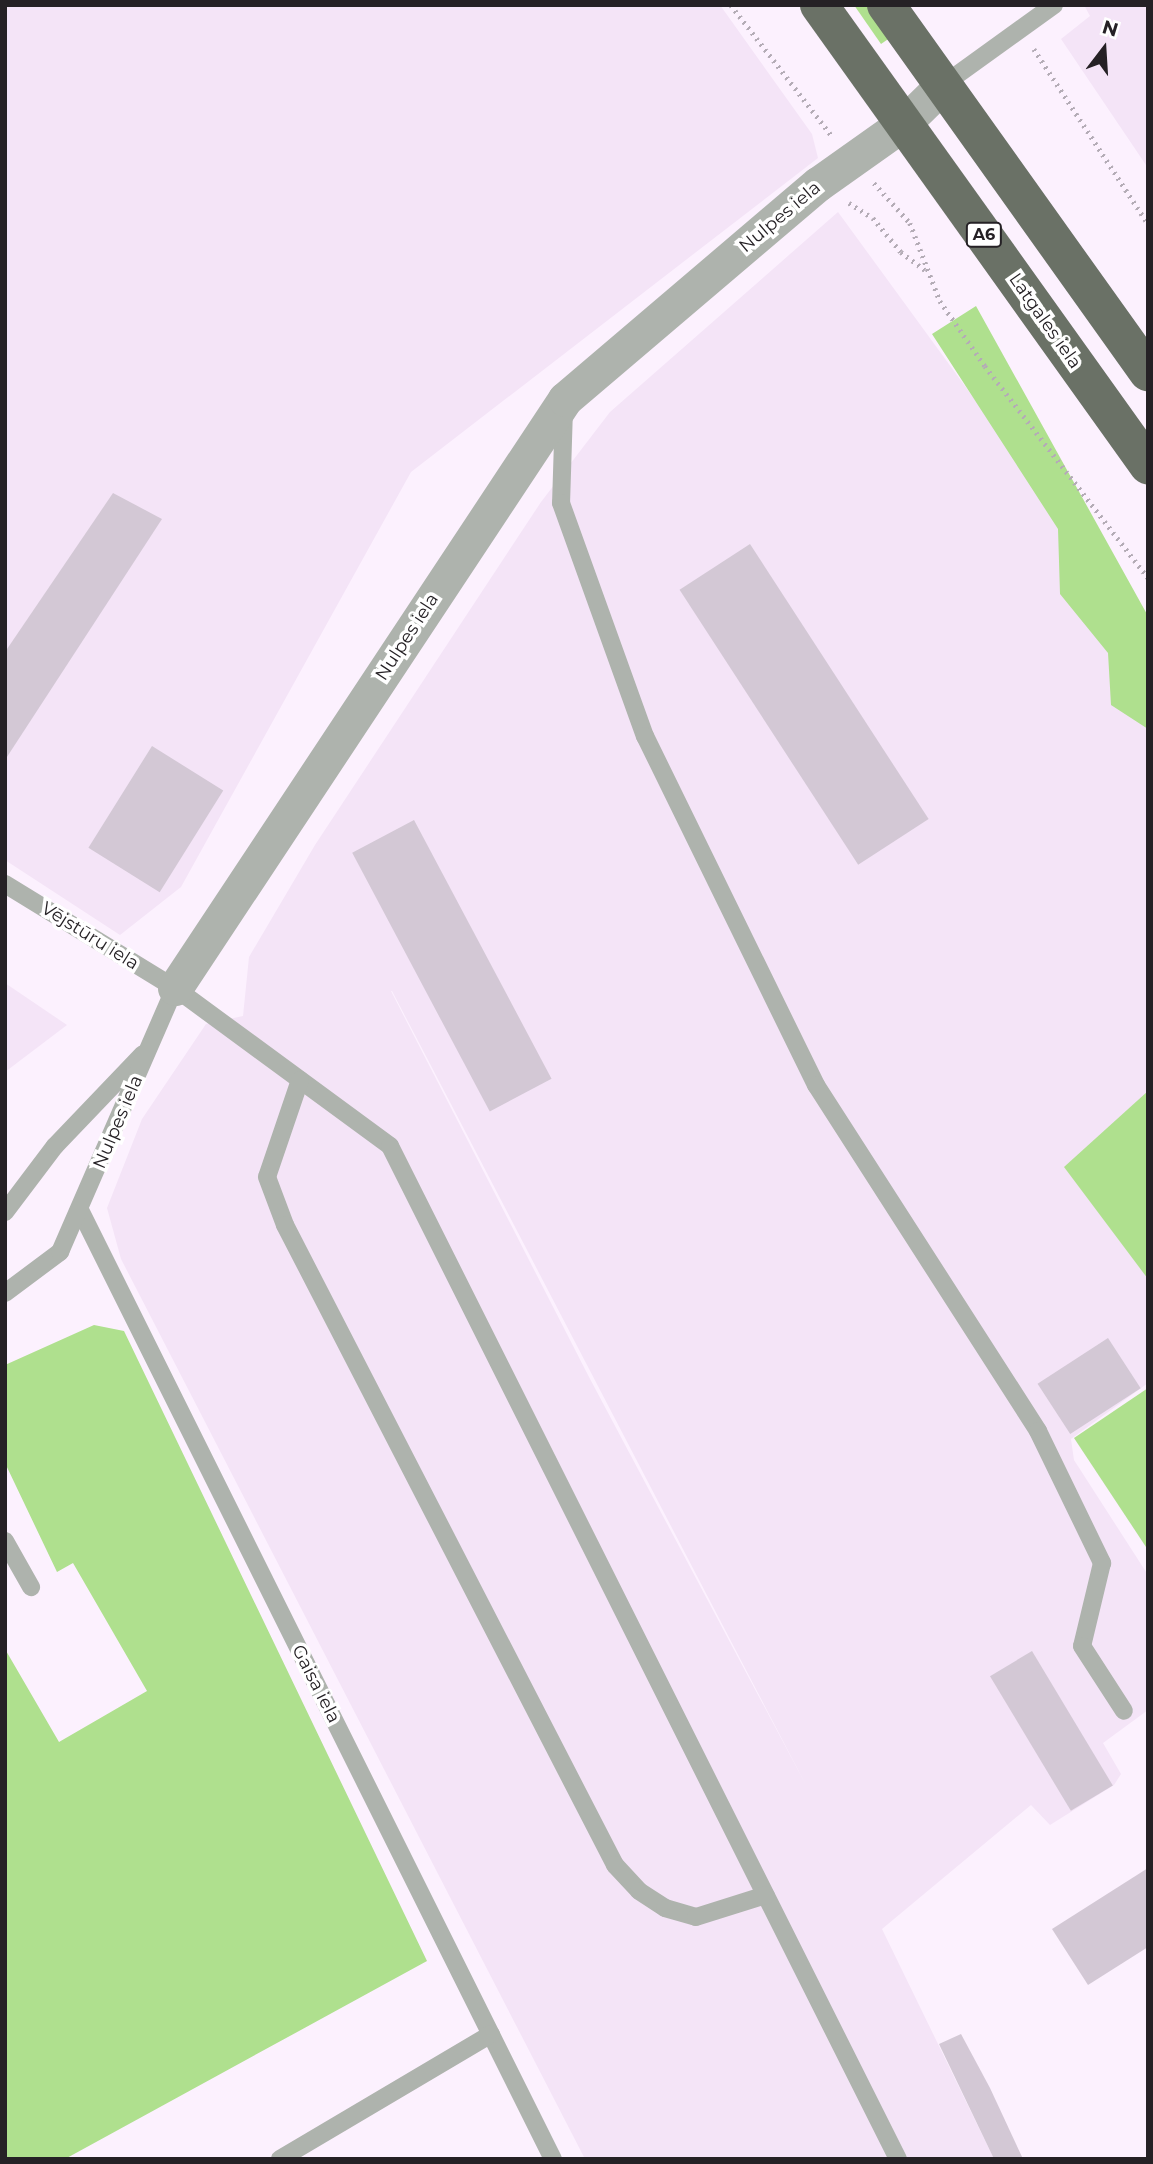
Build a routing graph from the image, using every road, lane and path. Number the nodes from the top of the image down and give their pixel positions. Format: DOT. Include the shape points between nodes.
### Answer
graph roads {
  1 [pos="731,5"];
  2 [pos="820,5"];
  3 [pos="886,5"];
  4 [pos="1054,5"];
  5 [pos="1020,30"];
  6 [pos="943,85"];
  7 [pos="904,123"];
  8 [pos="855,160"];
  9 [pos="818,184"];
  10 [pos="1148,224"];
  11 [pos="925,270"];
  12 [pos="1148,372"];
  13 [pos="565,398"];
  14 [pos="1148,465"];
  15 [pos="1148,578"];
  16 [pos="5,884"];
  17 [pos="175,989"];
  18 [pos="151,1045"];
  19 [pos="300,1080"];
  20 [pos="80,1210"];
  21 [pos="5,1212"];
  22 [pos="5,1293"];
  23 [pos="5,1541"];
  24 [pos="31,1587"];
  25 [pos="1124,1710"];
  26 [pos="766,1895"];
  27 [pos="491,2034"];
  28 [pos="279,2159"];
  29 [pos="553,2159"];
  30 [pos="898,2159"];
  1 -- 8 [label="path" via="817,120"];
  2 -- 7 [label="highway, Latgales iela / A6"];
  3 -- 6 [label="highway"];
  4 -- 5 [label="lane"];
  5 -- 6 [label="lane"];
  5 -- 10 [label="path" via="1079,113"];
  6 -- 7 [label="street, Nulpes iela"];
  6 -- 12 [label="highway"];
  7 -- 8 [label="street, Nulpes iela"];
  7 -- 14 [label="highway, Latgales iela / A6"];
  8 -- 9 [label="street, Nulpes iela"];
  8 -- 11 [label="path" via="910,223"];
  9 -- 11 [label="path" via="873,218 901,252"];
  9 -- 13 [label="street, Nulpes iela"];
  11 -- 15 [label="path" via="940,301 985,366"];
  13 -- 17 [label="street, Nulpes iela"];
  13 -- 25 [label="lane" via="561,503 645,736 816,1086 1038,1431 1102,1563 1082,1646"];
  16 -- 17 [label="lane, Vējstūru iela"];
  17 -- 18 [label="lane, Nulpes iela"];
  17 -- 19 [label="lane, Vējstūru iela"];
  18 -- 20 [label="lane, Nulpes iela"];
  18 -- 21 [label="lane" via="55,1146"];
  19 -- 26 [label="lane, Vējstūru iela" via="390,1146"];
  19 -- 26 [label="lane" via="267,1177 285,1224 615,1865 648,1896 696,1917"];
  20 -- 22 [label="lane, Nulpes iela" via="60,1252"];
  20 -- 27 [label="lane, Gaisa iela"];
  23 -- 24 [label="lane"];
  26 -- 30 [label="lane, Vējstūru iela"];
  27 -- 28 [label="lane"];
  27 -- 29 [label="lane, Gaisa iela"];
}
